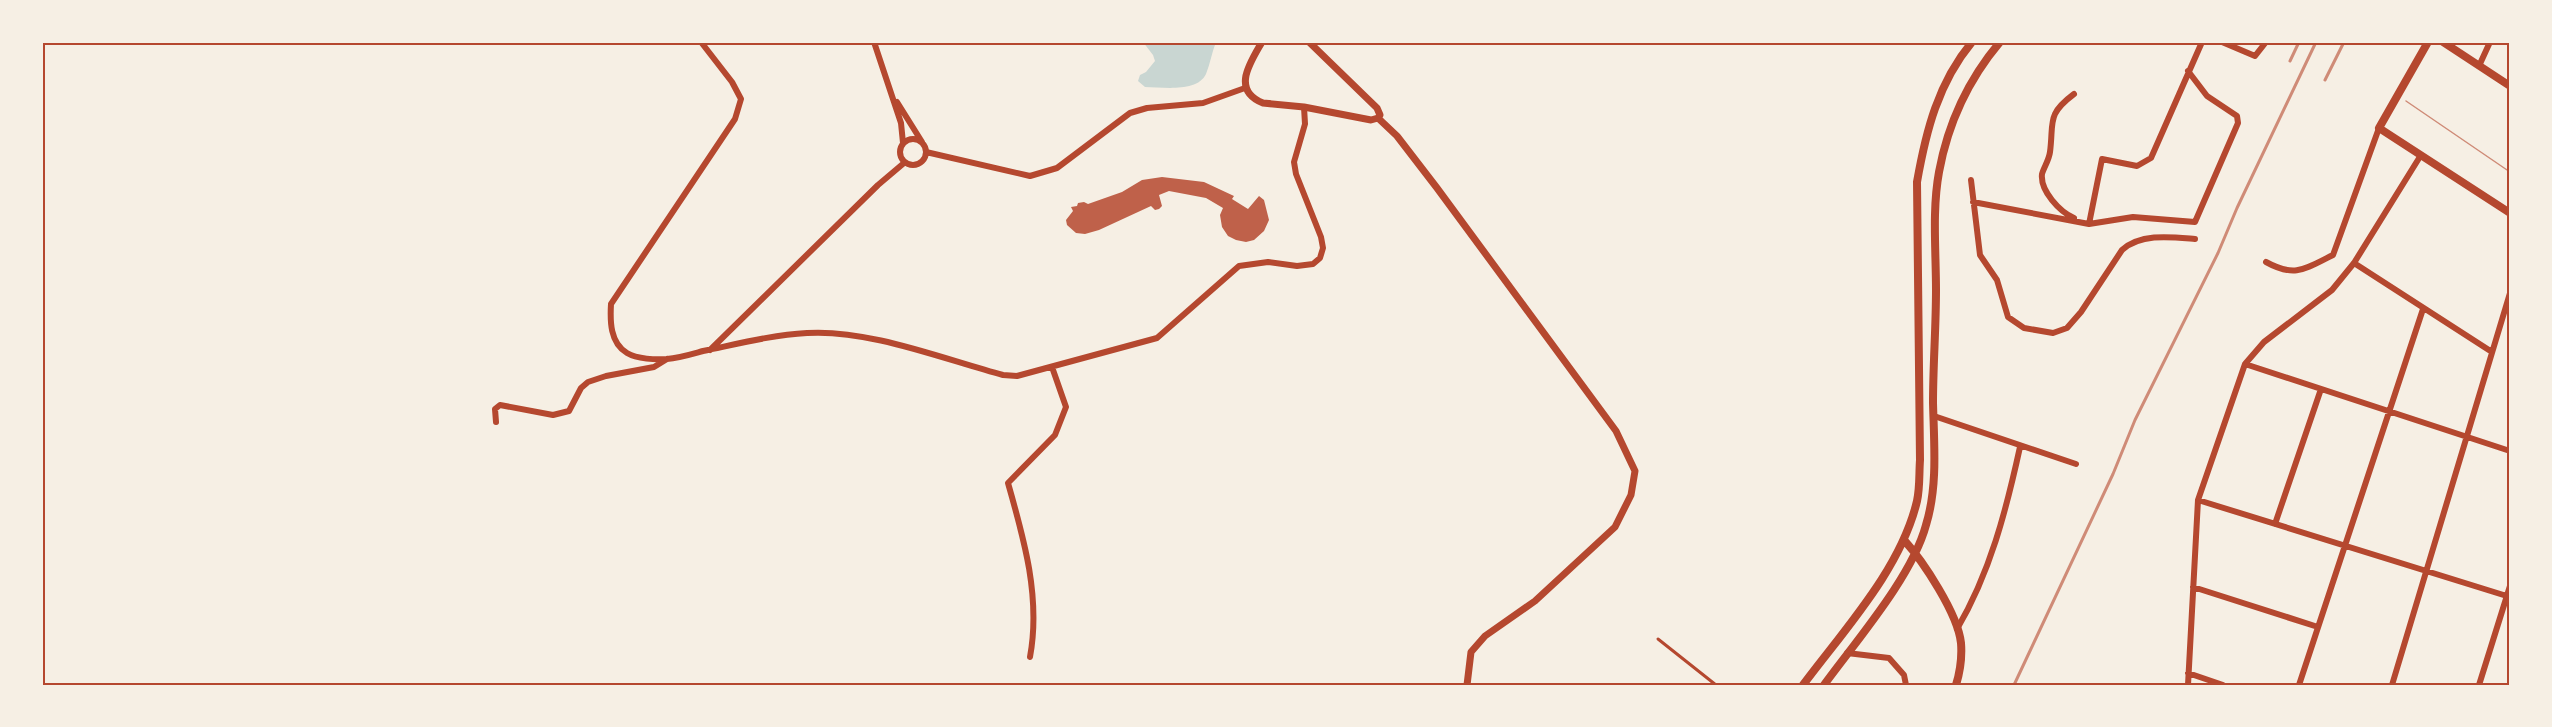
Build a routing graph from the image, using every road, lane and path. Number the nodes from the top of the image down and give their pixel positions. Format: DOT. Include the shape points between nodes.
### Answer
graph roads {
  1 [pos="701,42"];
  2 [pos="874,42"];
  3 [pos="1262,42"];
  4 [pos="1309,42"];
  5 [pos="1972,42"];
  6 [pos="2000,42"];
  7 [pos="2202,42"];
  8 [pos="2223,42"];
  9 [pos="2266,42"];
  10 [pos="2428,42"];
  11 [pos="2443,42"];
  12 [pos="2490,42"];
  13 [pos="2479,66"];
  14 [pos="2188,71"];
  15 [pos="2510,86"];
  16 [pos="1245,88"];
  17 [pos="2074,94"];
  18 [pos="893,98"];
  19 [pos="1304,107"];
  20 [pos="1378,118"];
  21 [pos="2379,128"];
  22 [pos="922,142"];
  23 [pos="903,143"];
  24 [pos="926,152"];
  25 [pos="2421,155"];
  26 [pos="904,163"];
  27 [pos="1971,180"];
  28 [pos="1973,202"];
  29 [pos="2510,213"];
  30 [pos="2089,224"];
  31 [pos="2195,239"];
  32 [pos="2266,262"];
  33 [pos="2354,263"];
  34 [pos="2510,293"];
  35 [pos="2423,309"];
  36 [pos="710,350"];
  37 [pos="2492,352"];
  38 [pos="667,359"];
  39 [pos="2245,364"];
  40 [pos="1052,367"];
  41 [pos="2321,389"];
  42 [pos="2389,411"];
  43 [pos="1934,416"];
  44 [pos="496,422"];
  45 [pos="2467,437"];
  46 [pos="2020,447"];
  47 [pos="2510,451"];
  48 [pos="2076,464"];
  49 [pos="2198,500"];
  50 [pos="2275,524"];
  51 [pos="1904,540"];
  52 [pos="2345,546"];
  53 [pos="1916,553"];
  54 [pos="2427,571"];
  55 [pos="2510,586"];
  56 [pos="2193,587"];
  57 [pos="2508,597"];
  58 [pos="2318,627"];
  59 [pos="1958,629"];
  60 [pos="1658,639"];
  61 [pos="1847,653"];
  62 [pos="1030,657"];
  63 [pos="2188,674"];
  64 [pos="1467,685"];
  65 [pos="1716,685"];
  66 [pos="1803,685"];
  67 [pos="1824,685"];
  68 [pos="1906,685"];
  69 [pos="1956,685"];
  70 [pos="2188,685"];
  71 [pos="2223,685"];
  72 [pos="2299,685"];
  73 [pos="2392,685"];
  74 [pos="2479,685"];
  1 -- 38 [label="street" via="741,99 735,119 611,304 610,321 617,343 628,353"];
  2 -- 18 [label="street"];
  3 -- 16 [label="street" via="1245,76"];
  4 -- 20 [label="street" via="1377,108"];
  5 -- 51 [label="main road" via="1958,59 1937,100 1917,182 1920,460 1917,501"];
  6 -- 43 [label="main road" via="1983,62 1958,106 1939,173"];
  7 -- 14 [label="street"];
  8 -- 9 [label="street" via="2254,56"];
  10 -- 21 [label="main road"];
  11 -- 13 [label="main road"];
  12 -- 13 [label="street"];
  13 -- 15 [label="main road"];
  14 -- 30 [label="street" via="2151,158 2137,166 2102,159"];
  14 -- 30 [label="street" via="2207,96 2237,117 2238,123 2195,222 2133,217"];
  16 -- 19 [label="street" via="1263,104"];
  16 -- 24 [label="street" via="1203,103 1130,113 1057,168 1030,176"];
  17 -- 30 [label="street" via="2054,113 2049,157 2042,176 2046,192 2058,206"];
  18 -- 22 [label="street"];
  18 -- 23 [label="street"];
  19 -- 20 [label="street" via="1371,120"];
  19 -- 40 [label="street" via="1305,124 1294,162 1321,237 1320,258 1312,264 1297,266 1268,262 1239,266 1157,338"];
  20 -- 64 [label="street" via="1424,171 1616,431 1635,471 1631,495 1615,527 1535,601 1485,636 1471,652"];
  21 -- 25 [label="main road"];
  21 -- 32 [label="street" via="2333,255 2303,270 2282,271"];
  22 -- 23 [label="street" via="912,139"];
  22 -- 24 [label="street"];
  23 -- 26 [label="street" via="899,153"];
  24 -- 26 [label="street" via="919,165"];
  25 -- 29 [label="main road"];
  25 -- 33 [label="street"];
  26 -- 36 [label="street"];
  27 -- 28 [label="street"];
  28 -- 30 [label="street"];
  28 -- 31 [label="street" via="1980,255 1996,280 2008,317 2024,328 2052,333 2067,328 2128,244 2159,238"];
  33 -- 35 [label="street"];
  33 -- 39 [label="street" via="2332,290 2264,342"];
  34 -- 37 [label="street"];
  35 -- 37 [label="street"];
  35 -- 42 [label="street"];
  36 -- 38 [label="street"];
  36 -- 40 [label="street" via="807,333 841,333 1003,375 1017,376"];
  37 -- 45 [label="street"];
  38 -- 44 [label="street" via="654,367 588,382 568,411 553,415 500,405 495,409"];
  39 -- 41 [label="street"];
  39 -- 49 [label="street"];
  40 -- 62 [label="street" via="1066,407 1055,435 1008,483 1034,598"];
  41 -- 42 [label="street"];
  41 -- 50 [label="street"];
  42 -- 45 [label="street"];
  42 -- 52 [label="street"];
  43 -- 46 [label="street"];
  43 -- 53 [label="main road" via="1932,498"];
  45 -- 47 [label="street"];
  45 -- 54 [label="street"];
  46 -- 48 [label="street"];
  46 -- 59 [label="street" via="1984,578"];
  49 -- 50 [label="street"];
  49 -- 56 [label="street"];
  50 -- 52 [label="street"];
  51 -- 53 [label="main road"];
  51 -- 66 [label="main road" via="1884,576"];
  52 -- 54 [label="street"];
  52 -- 58 [label="street"];
  53 -- 59 [label="main road"];
  53 -- 61 [label="main road"];
  54 -- 57 [label="street"];
  54 -- 73 [label="street"];
  55 -- 57 [label="street"];
  56 -- 58 [label="street"];
  56 -- 63 [label="street"];
  57 -- 74 [label="street"];
  58 -- 72 [label="street"];
  59 -- 69 [label="main road" via="1961,642"];
  60 -- 65 [label="lane"];
  61 -- 67 [label="main road"];
  61 -- 68 [label="street" via="1889,658 1904,675"];
  63 -- 70 [label="street"];
  63 -- 71 [label="street"];
}
